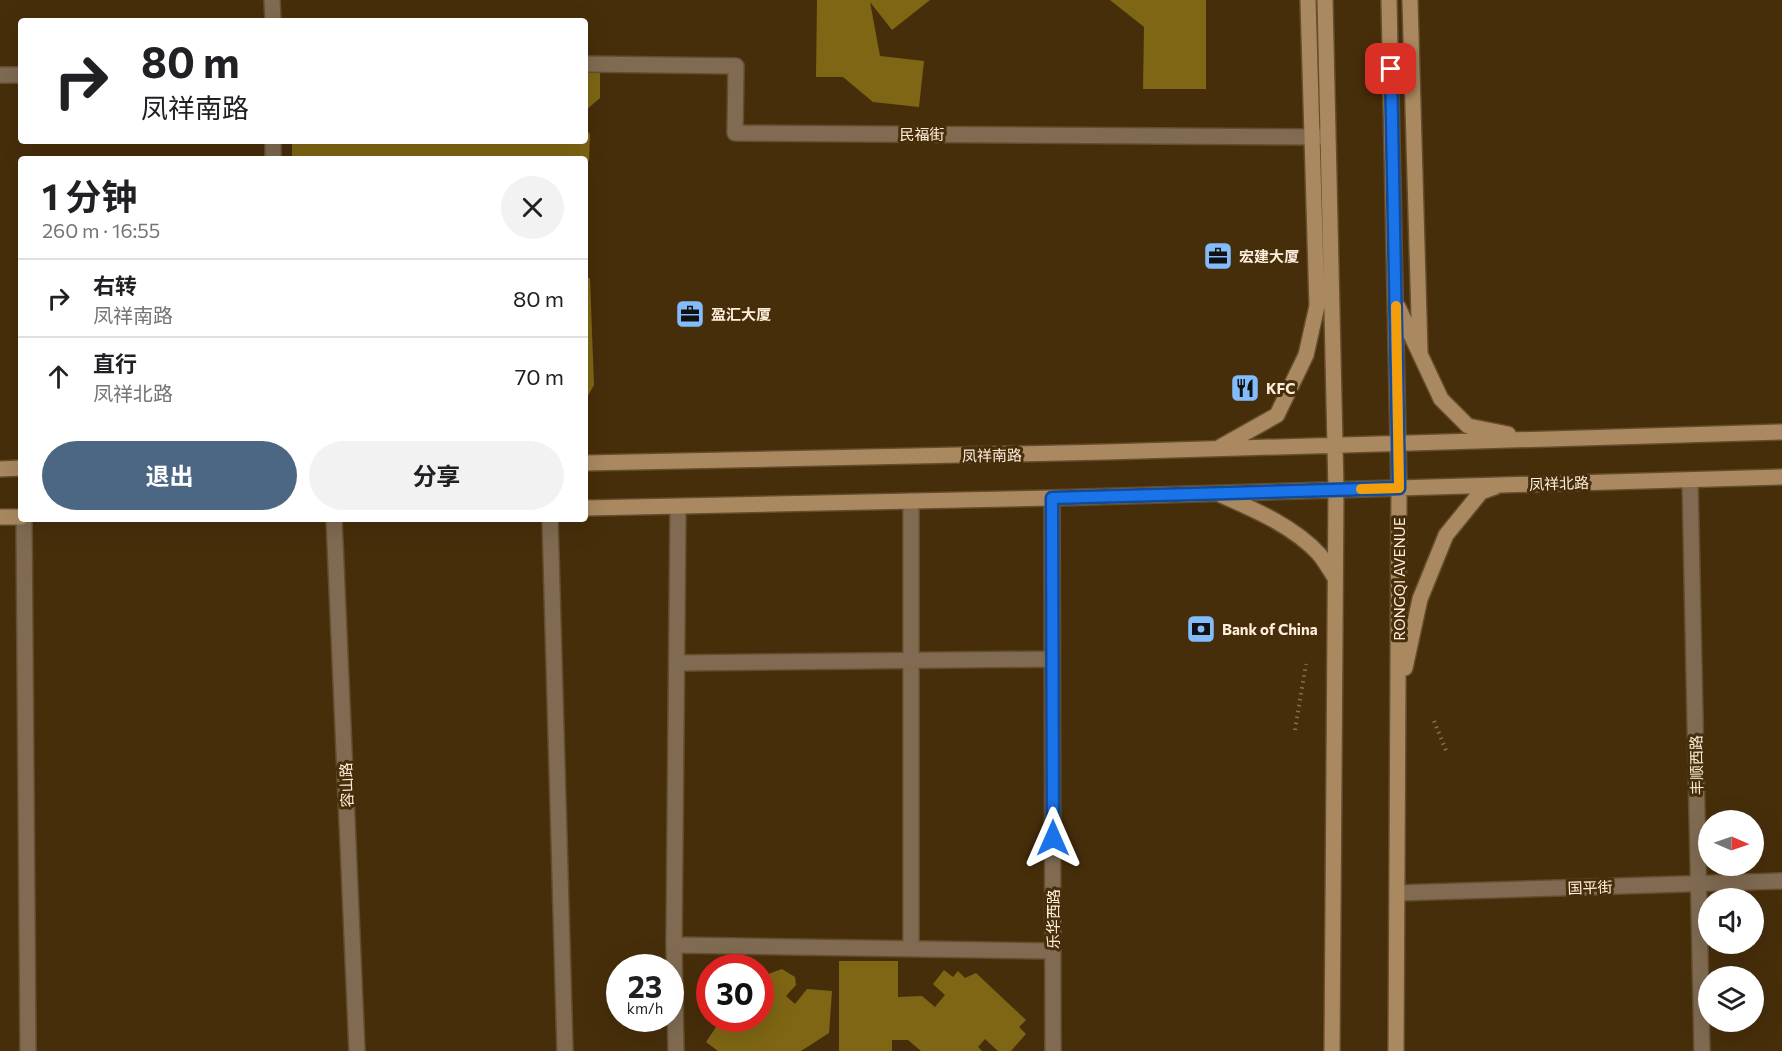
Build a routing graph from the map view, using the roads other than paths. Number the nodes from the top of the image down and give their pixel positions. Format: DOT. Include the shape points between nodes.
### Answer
graph roads {
  1 [pos="272,0"];
  2 [pos="1308,0"];
  3 [pos="1325,0"];
  4 [pos="1389,0"];
  5 [pos="1410,0"];
  6 [pos="273,18"];
  7 [pos="588,64"];
  8 [pos="0,75"];
  9 [pos="18,75"];
  10 [pos="1310,136"];
  11 [pos="1328,137"];
  12 [pos="1331,244"];
  13 [pos="1395,301"];
  14 [pos="1317,306"];
  15 [pos="1420,353"];
  16 [pos="1782,432"];
  17 [pos="1535,439"];
  18 [pos="1399,442"];
  19 [pos="1335,444"];
  20 [pos="1216,448"];
  21 [pos="588,463"];
  22 [pos="18,468"];
  23 [pos="0,469"];
  24 [pos="1782,477"];
  25 [pos="1690,480"];
  26 [pos="1499,485"];
  27 [pos="1399,488"];
  28 [pos="1336,490"];
  29 [pos="1217,493"];
  30 [pos="1052,498"];
  31 [pos="910,501"];
  32 [pos="678,507"];
  33 [pos="588,508"];
  34 [pos="0,517"];
  35 [pos="18,518"];
  36 [pos="23,522"];
  37 [pos="334,522"];
  38 [pos="550,522"];
  39 [pos="1335,578"];
  40 [pos="1052,659"];
  41 [pos="911,660"];
  42 [pos="677,663"];
  43 [pos="1398,697"];
  44 [pos="1782,881"];
  45 [pos="1698,884"];
  46 [pos="1397,893"];
  47 [pos="674,945"];
  48 [pos="910,949"];
  49 [pos="1053,951"];
  50 [pos="28,1051"];
  51 [pos="357,1051"];
  52 [pos="565,1051"];
  53 [pos="676,1051"];
  54 [pos="1053,1051"];
  55 [pos="1332,1051"];
  56 [pos="1396,1051"];
  57 [pos="1701,1051"];
  1 -- 6 [label="street"];
  2 -- 10 [label="street"];
  3 -- 11 [label="street"];
  4 -- 13 [label="street, RONGQI AVENUE"];
  5 -- 15 [label="street"];
  7 -- 10 [label="street, 民福街" via="736,66 735,134"];
  8 -- 9 [label="street"];
  10 -- 11 [label="street, 民福街"];
  10 -- 14 [label="street"];
  11 -- 12 [label="street"];
  12 -- 14 [label="street"];
  12 -- 19 [label="street"];
  13 -- 15 [label="street"];
  13 -- 18 [label="street, RONGQI AVENUE"];
  14 -- 20 [label="street" via="1306,355 1277,416"];
  15 -- 17 [label="street" via="1441,399 1468,426"];
  16 -- 17 [label="street"];
  17 -- 18 [label="street"];
  18 -- 19 [label="street, 凤祥南路"];
  18 -- 27 [label="street, RONGQI AVENUE"];
  19 -- 20 [label="street, 凤祥南路"];
  19 -- 28 [label="street"];
  20 -- 21 [label="street, 凤祥南路"];
  22 -- 23 [label="street"];
  24 -- 25 [label="street, 凤祥北路"];
  25 -- 26 [label="street, 凤祥北路"];
  25 -- 45 [label="street, 丰顺西路"];
  26 -- 27 [label="street, 凤祥北路"];
  26 -- 43 [label="street" via="1481,492 1446,535 1420,599"];
  27 -- 28 [label="street, 凤祥北路"];
  27 -- 43 [label="street, RONGQI AVENUE"];
  28 -- 29 [label="street"];
  28 -- 39 [label="street"];
  29 -- 30 [label="street"];
  29 -- 39 [label="street" via="1287,528 1319,554"];
  30 -- 31 [label="street"];
  30 -- 40 [label="street, 乐华西路"];
  31 -- 32 [label="street"];
  31 -- 41 [label="street"];
  32 -- 33 [label="street"];
  32 -- 42 [label="street"];
  34 -- 35 [label="street"];
  36 -- 50 [label="street"];
  37 -- 51 [label="street, 容山路"];
  38 -- 52 [label="street"];
  39 -- 55 [label="street"];
  40 -- 41 [label="street"];
  40 -- 49 [label="street, 乐华西路"];
  41 -- 42 [label="street"];
  41 -- 48 [label="street"];
  42 -- 47 [label="street"];
  43 -- 46 [label="street, RONGQI AVENUE"];
  44 -- 45 [label="street, 国平街"];
  45 -- 46 [label="street, 国平街"];
  45 -- 57 [label="street, 丰顺西路"];
  46 -- 56 [label="street, RONGQI AVENUE"];
  47 -- 48 [label="street"];
  47 -- 53 [label="street"];
  48 -- 49 [label="street"];
  49 -- 54 [label="street, 乐华西路"];
}
